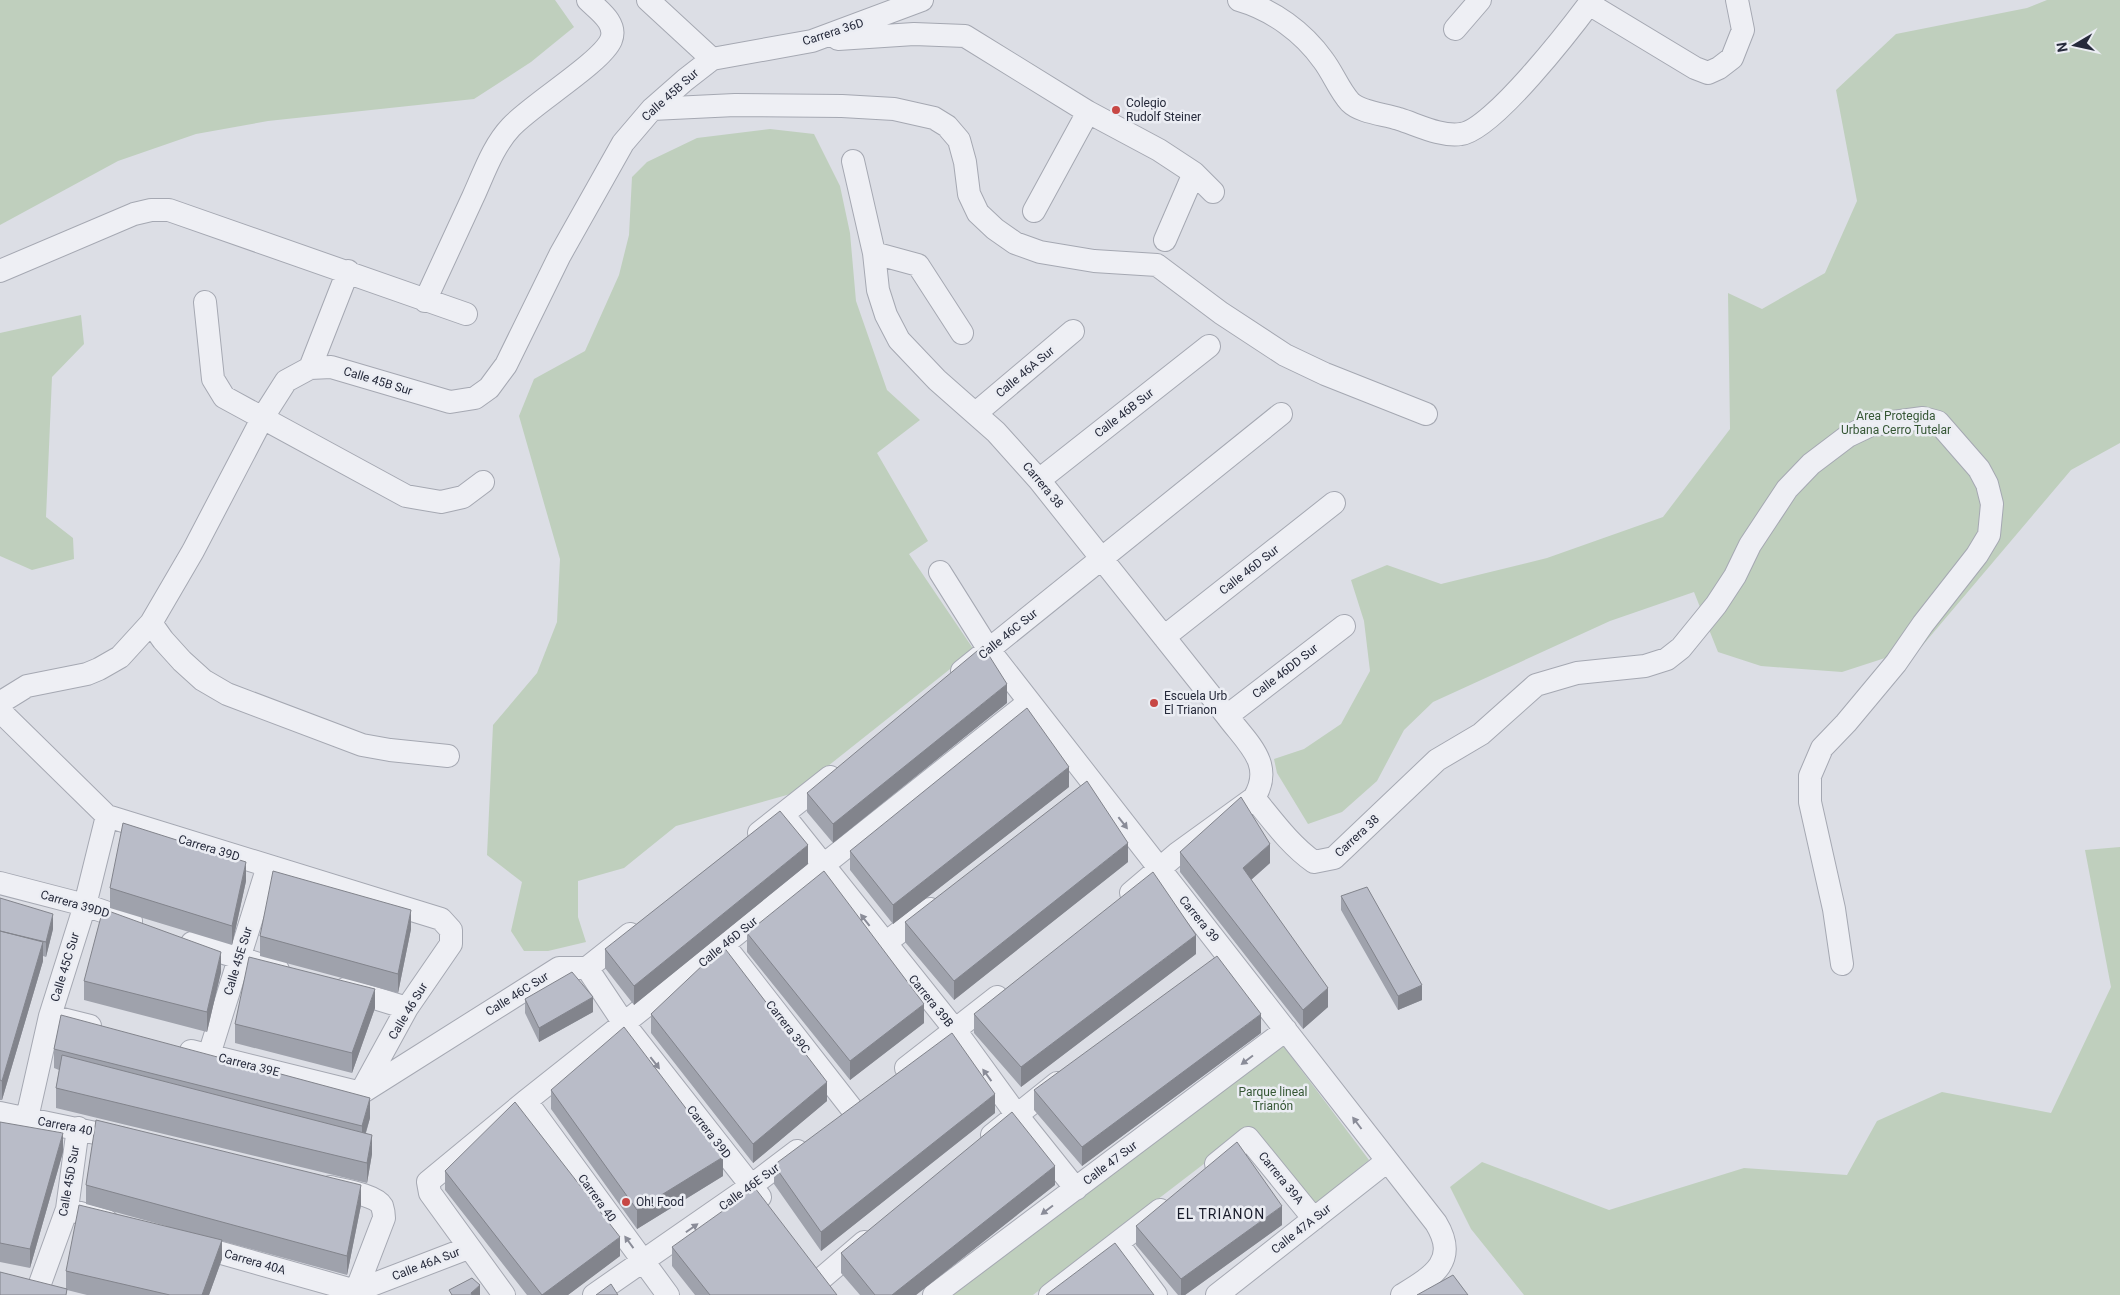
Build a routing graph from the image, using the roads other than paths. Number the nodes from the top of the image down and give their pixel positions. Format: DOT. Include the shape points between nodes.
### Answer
graph roads {
  1 [pos="588,0"];
  2 [pos="648,0"];
  3 [pos="922,0"];
  4 [pos="1239,0"];
  5 [pos="1480,0"];
  6 [pos="1737,0"];
  7 [pos="1590,2"];
  8 [pos="1455,30"];
  9 [pos="812,41"];
  10 [pos="712,59"];
  11 [pos="652,109"];
  12 [pos="1088,112"];
  13 [pos="853,161"];
  14 [pos="1194,173"];
  15 [pos="1213,192"];
  16 [pos="1034,211"];
  17 [pos="1165,240"];
  18 [pos="874,253"];
  19 [pos="0,271"];
  20 [pos="348,271"];
  21 [pos="425,300"];
  22 [pos="205,302"];
  23 [pos="466,314"];
  24 [pos="1073,331"];
  25 [pos="962,333"];
  26 [pos="1208,346"];
  27 [pos="310,368"];
  28 [pos="976,413"];
  29 [pos="1281,414"];
  30 [pos="1426,414"];
  31 [pos="263,416"];
  32 [pos="1039,480"];
  33 [pos="483,482"];
  34 [pos="1334,503"];
  35 [pos="1102,558"];
  36 [pos="940,572"];
  37 [pos="151,623"];
  38 [pos="1344,626"];
  39 [pos="1164,637"];
  40 [pos="989,650"];
  41 [pos="943,686"];
  42 [pos="1029,702"];
  43 [pos="0,707"];
  44 [pos="0,712"];
  45 [pos="1227,716"];
  46 [pos="448,756"];
  47 [pos="844,766"];
  48 [pos="1254,798"];
  49 [pos="783,814"];
  50 [pos="107,816"];
  51 [pos="744,845"];
  52 [pos="268,866"];
  53 [pos="823,866"];
  54 [pos="1160,870"];
  55 [pos="0,883"];
  56 [pos="946,896"];
  57 [pos="85,905"];
  58 [pos="1114,906"];
  59 [pos="650,918"];
  60 [pos="148,927"];
  61 [pos="451,930"];
  62 [pos="175,937"];
  63 [pos="884,944"];
  64 [pos="724,945"];
  65 [pos="239,959"];
  66 [pos="1842,964"];
  67 [pos="587,968"];
  68 [pos="295,975"];
  69 [pos="323,983"];
  70 [pos="1016,983"];
  71 [pos="407,1008"];
  72 [pos="50,1016"];
  73 [pos="624,1025"];
  74 [pos="106,1030"];
  75 [pos="955,1030"];
  76 [pos="1286,1030"];
  77 [pos="171,1046"];
  78 [pos="209,1055"];
  79 [pos="1071,1073"];
  80 [pos="892,1079"];
  81 [pos="361,1093"];
  82 [pos="526,1101"];
  83 [pos="852,1109"];
  84 [pos="0,1113"];
  85 [pos="1016,1114"];
  86 [pos="27,1118"];
  87 [pos="78,1128"];
  88 [pos="814,1139"];
  89 [pos="145,1144"];
  90 [pos="979,1146"];
  91 [pos="1386,1162"];
  92 [pos="1202,1175"];
  93 [pos="307,1182"];
  94 [pos="751,1186"];
  95 [pos="1076,1189"];
  96 [pos="1179,1194"];
  97 [pos="67,1209"];
  98 [pos="775,1217"];
  99 [pos="1314,1218"];
  100 [pos="123,1225"];
  101 [pos="882,1228"];
  102 [pos="170,1238"];
  103 [pos="1118,1244"];
  104 [pos="468,1248"];
  105 [pos="643,1261"];
  106 [pos="822,1278"];
  107 [pos="354,1293"];
  108 [pos="59,1295"];
  109 [pos="504,1295"];
  110 [pos="594,1295"];
  111 [pos="668,1295"];
  112 [pos="934,1295"];
  113 [pos="1050,1295"];
  114 [pos="1156,1295"];
  115 [pos="1217,1295"];
  116 [pos="1402,1295"];
  1 -- 21 [label="street" via="610,22 611,40 503,137"];
  2 -- 10 [label="street"];
  3 -- 9 [label="street, Carrera 36D"];
  4 -- 7 [label="street" via="1270,12 1297,32 1323,60 1345,96 1357,107 1434,130 1462,134 1488,120"];
  5 -- 8 [label="street"];
  6 -- 7 [label="street" via="1743,30 1732,58 1708,73"];
  9 -- 10 [label="street, Carrera 36D"];
  9 -- 12 [label="street" via="914,34 965,36"];
  10 -- 11 [label="street, Calle 45B Sur"];
  11 -- 27 [label="street, Calle 45B Sur" via="623,143 560,255 506,365 489,388 475,398 450,402 331,367"];
  11 -- 30 [label="street" via="735,104 842,106 894,109 934,118 947,126 959,140 968,194 978,213 1015,243 1040,252 1157,265 1285,355"];
  12 -- 14 [label="street"];
  12 -- 16 [label="street"];
  13 -- 18 [label="street, Carrera 38"];
  14 -- 15 [label="street"];
  14 -- 17 [label="street"];
  18 -- 25 [label="street" via="918,265"];
  18 -- 28 [label="street, Carrera 38" via="878,290 899,340 937,380"];
  19 -- 20 [label="street" via="134,214 151,210 169,210"];
  20 -- 21 [label="street"];
  20 -- 27 [label="street"];
  21 -- 23 [label="street"];
  22 -- 31 [label="street" via="213,380 224,397"];
  24 -- 28 [label="street, Calle 46A Sur"];
  26 -- 32 [label="street, Calle 46B Sur"];
  27 -- 31 [label="street, Calle 45B Sur" via="286,381"];
  28 -- 32 [label="street, Carrera 38"];
  29 -- 35 [label="street, Calle 46C Sur"];
  31 -- 33 [label="street" via="406,496 441,502 462,497"];
  31 -- 37 [label="street, Calle 45B Sur"];
  32 -- 35 [label="street, Carrera 38"];
  34 -- 39 [label="street, Calle 46D Sur"];
  35 -- 39 [label="street, Carrera 38"];
  35 -- 40 [label="street, Calle 46C Sur"];
  36 -- 40 [label="street, Carrera 39"];
  37 -- 43 [label="street, Calle 45B Sur" via="120,657 99,669 26,686"];
  37 -- 46 [label="street" via="182,661 203,680 227,694 362,745"];
  38 -- 45 [label="street, Calle 46DD Sur"];
  39 -- 45 [label="street, Carrera 38"];
  40 -- 41 [label="street, Calle 46C Sur"];
  40 -- 42 [label="street, Carrera 39"];
  42 -- 53 [label="street, Calle 46D Sur"];
  42 -- 54 [label="street, Carrera 39, one-way" via="1086,790"];
  44 -- 50 [label="street, Carrera 39D"];
  45 -- 48 [label="street, Carrera 38" via="1261,765 1263,776"];
  47 -- 49 [label="street"];
  48 -- 54 [label="street" via="1178,853"];
  48 -- 66 [label="street, Carrera 38" via="1285,836 1314,862 1340,854 1437,760 1481,734 1536,686 1576,672 1645,666 1667,659 1681,648 1716,605 1787,489 1811,464 1848,436 1871,425 1923,418 1938,422 1979,469 1987,484 1992,504 1989,535 1896,663 1822,748 1810,776 1810,802 1834,909"];
  49 -- 51 [label="street"];
  49 -- 53 [label="street, Carrera 39B"];
  50 -- 52 [label="street, Carrera 39D"];
  50 -- 57 [label="street, Calle 45C Sur"];
  52 -- 61 [label="street, Carrera 39D" via="440,919"];
  52 -- 65 [label="street, Calle 45E Sur"];
  63 -- 53 [label="street, Carrera 39B, one-way"];
  53 -- 64 [label="street, Calle 46D Sur"];
  54 -- 58 [label="street"];
  54 -- 76 [label="street, Carrera 39" via="1219,960"];
  55 -- 57 [label="street, Carrera 39DD"];
  56 -- 63 [label="street"];
  57 -- 60 [label="street, Carrera 39DD"];
  57 -- 72 [label="street, Calle 45C Sur"];
  59 -- 67 [label="street"];
  61 -- 71 [label="street, Calle 46 Sur" via="451,944"];
  62 -- 65 [label="street"];
  63 -- 75 [label="street, Carrera 39B"];
  64 -- 73 [label="street, Calle 46D Sur"];
  64 -- 83 [label="street, Carrera 39C"];
  65 -- 68 [label="street"];
  65 -- 78 [label="street, Calle 45E Sur"];
  67 -- 73 [label="street, Carrera 39D"];
  67 -- 81 [label="street, Calle 46C Sur" via="558,968"];
  69 -- 71 [label="street"];
  70 -- 75 [label="street"];
  71 -- 81 [label="street, Calle 46 Sur"];
  72 -- 74 [label="street"];
  72 -- 86 [label="street, Calle 45C Sur"];
  73 -- 82 [label="street, Calle 46D Sur"];
  73 -- 94 [label="street, Carrera 39D, one-way"];
  75 -- 80 [label="street"];
  85 -- 75 [label="street, Carrera 39B, one-way"];
  91 -- 76 [label="street, Carrera 39, one-way"];
  76 -- 95 [label="street, Calle 47 Sur, one-way"];
  77 -- 78 [label="street, Carrera 39E"];
  78 -- 81 [label="street, Carrera 39E"];
  79 -- 85 [label="street"];
  82 -- 104 [label="street, Calle 46D Sur" via="428,1182 430,1193"];
  105 -- 82 [label="street, Carrera 40, one-way"];
  84 -- 86 [label="street, Carrera 40"];
  85 -- 90 [label="street"];
  85 -- 95 [label="street, Carrera 39B"];
  86 -- 87 [label="street, Carrera 40"];
  87 -- 89 [label="street, Carrera 40"];
  87 -- 97 [label="street, Calle 45D Sur"];
  88 -- 94 [label="street, Calle 46E Sur"];
  91 -- 99 [label="street, Calle 47A Sur"];
  91 -- 116 [label="street, Carrera 39" via="1442,1234 1446,1249 1439,1268"];
  92 -- 99 [label="street, Carrera 39A" via="1248,1138"];
  93 -- 107 [label="street" via="364,1196 382,1205 384,1218"];
  94 -- 98 [label="street, Carrera 39D"];
  105 -- 94 [label="street, Calle 46E Sur, one-way"];
  95 -- 112 [label="street, Calle 47 Sur, one-way"];
  96 -- 103 [label="street"];
  97 -- 100 [label="street"];
  97 -- 108 [label="street, Calle 45D Sur" via="28,1286"];
  99 -- 115 [label="street, Calle 47A Sur"];
  101 -- 106 [label="street"];
  102 -- 107 [label="street, Carrera 40A"];
  103 -- 113 [label="street"];
  103 -- 114 [label="street"];
  104 -- 107 [label="street, Calle 46A Sur"];
  104 -- 109 [label="street"];
  105 -- 110 [label="street, Calle 46E Sur"];
  105 -- 111 [label="street, Carrera 40"];
}
